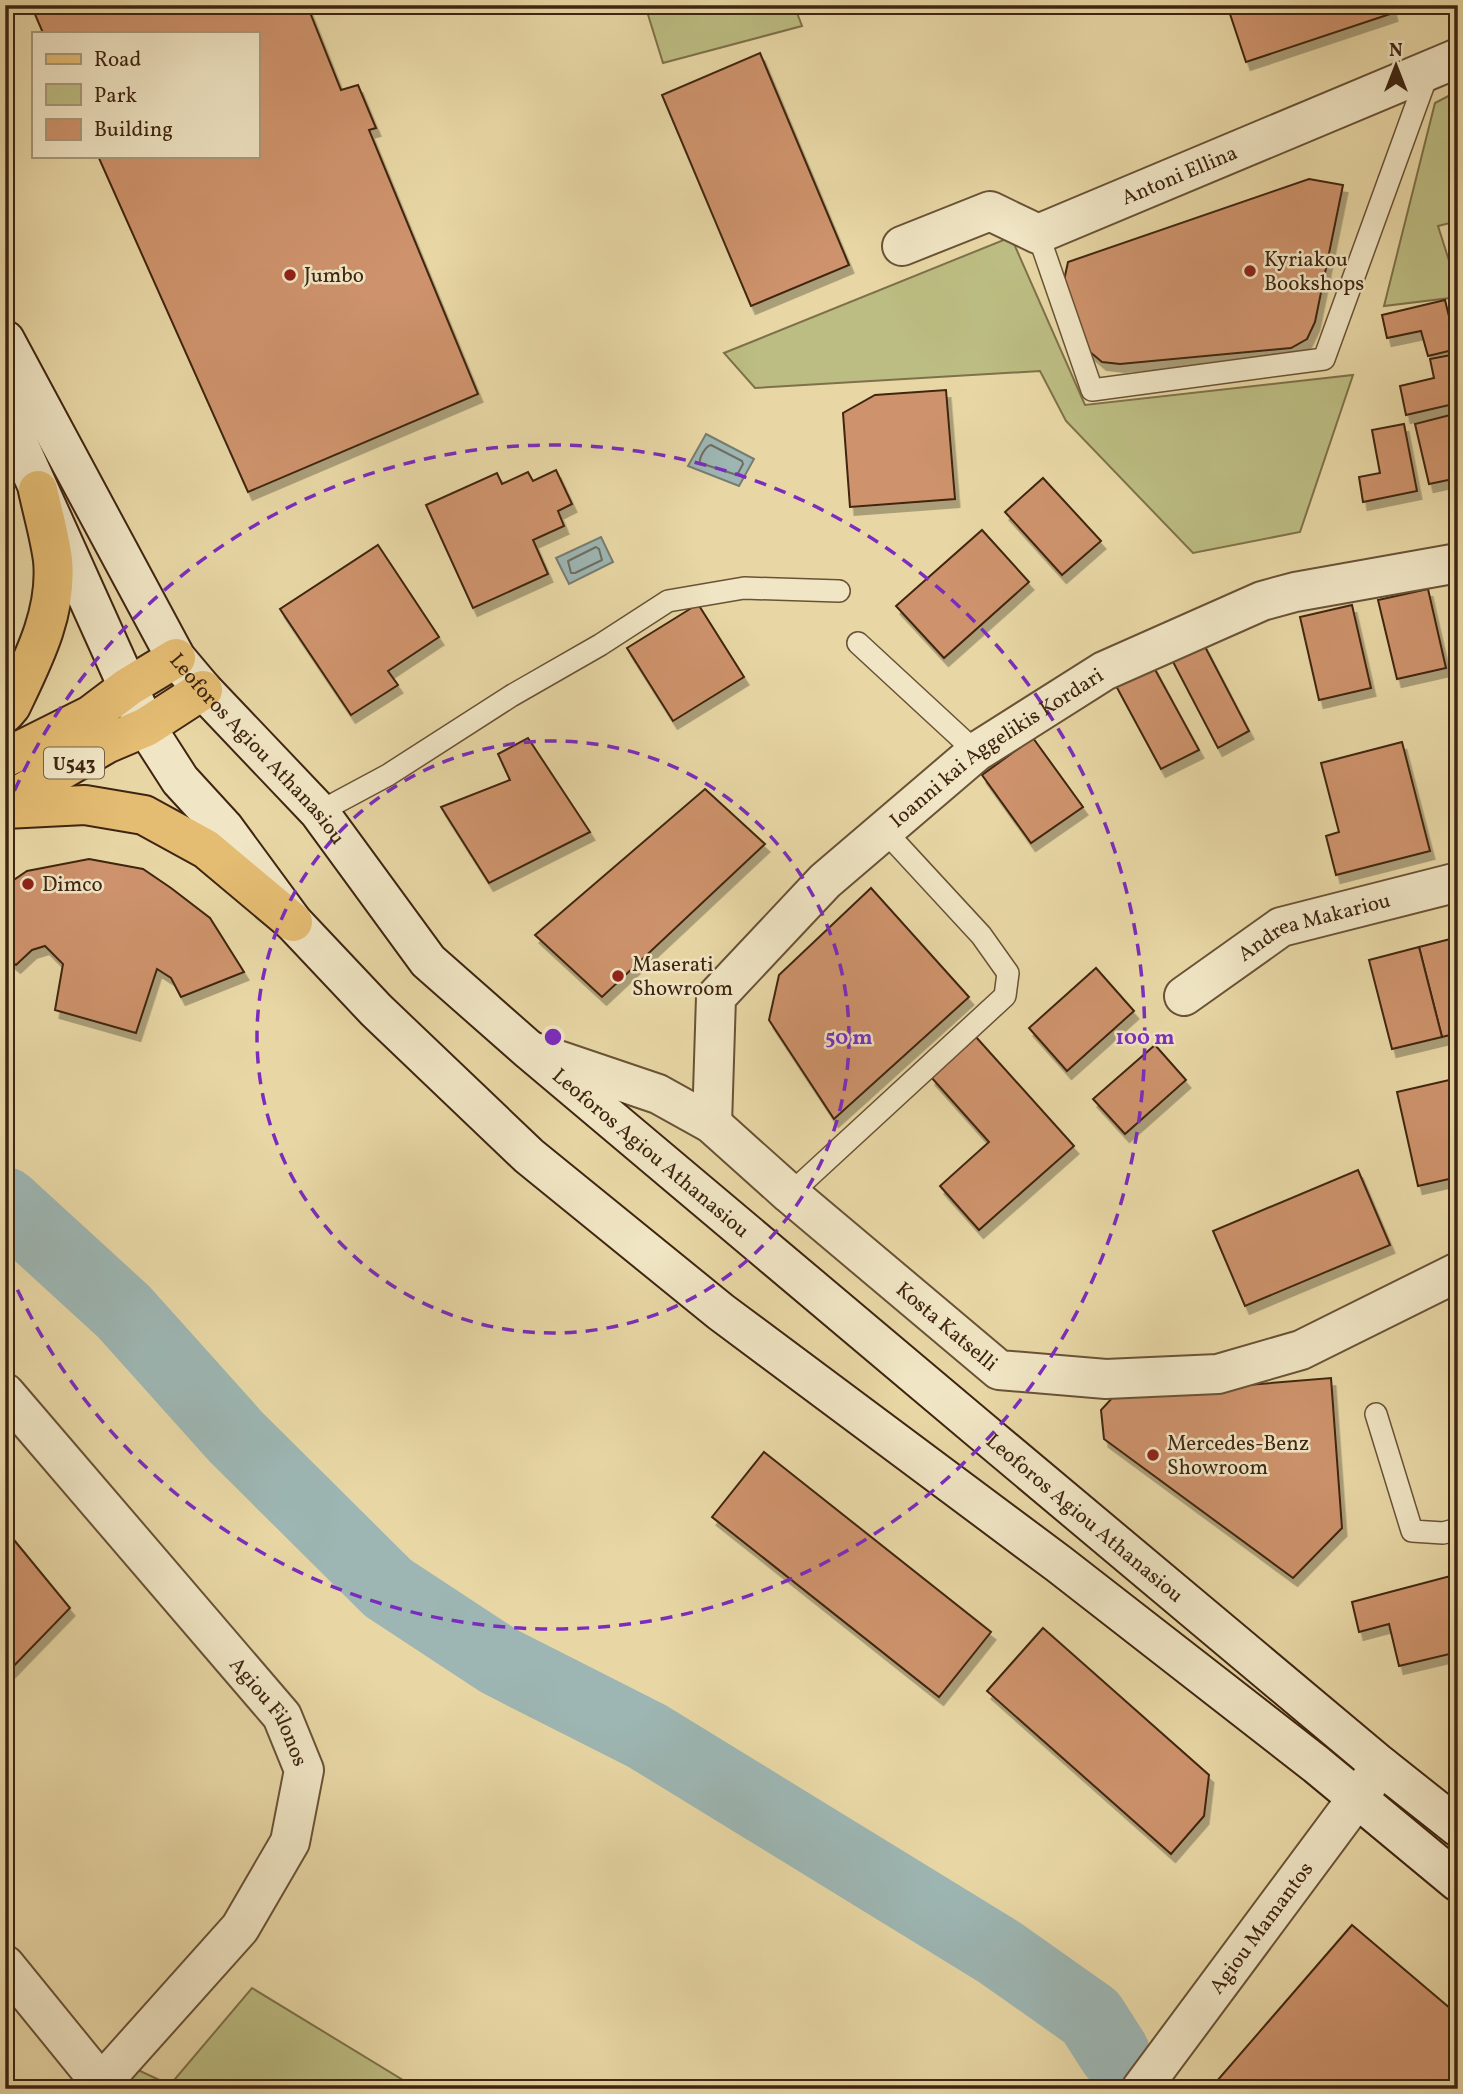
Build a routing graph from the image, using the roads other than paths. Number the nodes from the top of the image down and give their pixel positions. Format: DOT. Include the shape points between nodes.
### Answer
graph roads {
  1 [pos="1443,64"];
  2 [pos="1038,234"];
  3 [pos="902,247"];
  4 [pos="5,340"];
  5 [pos="5,414"];
  6 [pos="38,490"];
  7 [pos="1458,563"];
  8 [pos="839,591"];
  9 [pos="858,643"];
  10 [pos="176,658"];
  11 [pos="128,687"];
  12 [pos="203,691"];
  13 [pos="5,713"];
  14 [pos="146,727"];
  15 [pos="976,752"];
  16 [pos="5,758"];
  17 [pos="5,803"];
  18 [pos="5,809"];
  19 [pos="319,812"];
  20 [pos="884,830"];
  21 [pos="1458,882"];
  22 [pos="293,922"];
  23 [pos="1184,996"];
  24 [pos="529,1050"];
  25 [pos="712,1124"];
  26 [pos="790,1194"];
  27 [pos="1458,1272"];
  28 [pos="5,1393"];
  29 [pos="1376,1414"];
  30 [pos="1458,1529"];
  31 [pos="1381,1766"];
  32 [pos="1357,1798"];
  33 [pos="1458,1827"];
  34 [pos="1458,1882"];
  35 [pos="5,1965"];
  36 [pos="99,2086"];
  37 [pos="1141,2089"];
  1 -- 2 [label="street, Antoni Ellina"];
  1 -- 2 [label="lane" via="1324,359 1092,390"];
  2 -- 3 [label="street" via="990,211"];
  4 -- 10 [label="street, Leoforos Agiou Athanasiou"];
  5 -- 6 [label="street"];
  6 -- 11 [label="street"];
  6 -- 13 [label="main road" via="52,560 52,597 35,655"];
  7 -- 15 [label="street, Ioanni kai Aggelikis Kordari" via="1262,601 1104,671"];
  8 -- 19 [label="lane" via="744,588 668,600 388,775"];
  9 -- 15 [label="lane"];
  10 -- 11 [label="main road, U543"];
  10 -- 12 [label="street, Leoforos Agiou Athanasiou"];
  11 -- 14 [label="street"];
  11 -- 16 [label="main road, U543" via="91,715"];
  12 -- 14 [label="main road, U543"];
  12 -- 19 [label="street, Leoforos Agiou Athanasiou"];
  14 -- 17 [label="main road, U543" via="106,744"];
  14 -- 22 [label="street" via="180,780 224,828"];
  15 -- 20 [label="street, Ioanni kai Aggelikis Kordari"];
  18 -- 22 [label="main road" via="85,805 144,815 206,849"];
  19 -- 24 [label="street, Leoforos Agiou Athanasiou" via="428,961"];
  20 -- 25 [label="street, Ioanni kai Aggelikis Kordari" via="825,881 716,997"];
  20 -- 26 [label="lane" via="981,936 1008,973 1004,996"];
  21 -- 23 [label="street, Andrea Makariou" via="1281,927"];
  22 -- 32 [label="street" via="376,1010 529,1156 721,1312 1059,1564"];
  24 -- 25 [label="street, Kosta Katselli" via="658,1094"];
  24 -- 31 [label="street, Leoforos Agiou Athanasiou"];
  25 -- 26 [label="street, Kosta Katselli"];
  26 -- 27 [label="street, Kosta Katselli" via="999,1370 1106,1380 1218,1374 1301,1350"];
  28 -- 36 [label="street, Agiou Filonos" via="282,1716 304,1770 290,1843 240,1928"];
  29 -- 30 [label="lane" via="1412,1531"];
  31 -- 32 [label="street, Agiou Mamantos"];
  31 -- 33 [label="street, Leoforos Agiou Athanasiou"];
  32 -- 34 [label="street"];
  32 -- 37 [label="street, Agiou Mamantos"];
  35 -- 36 [label="street"];
}
